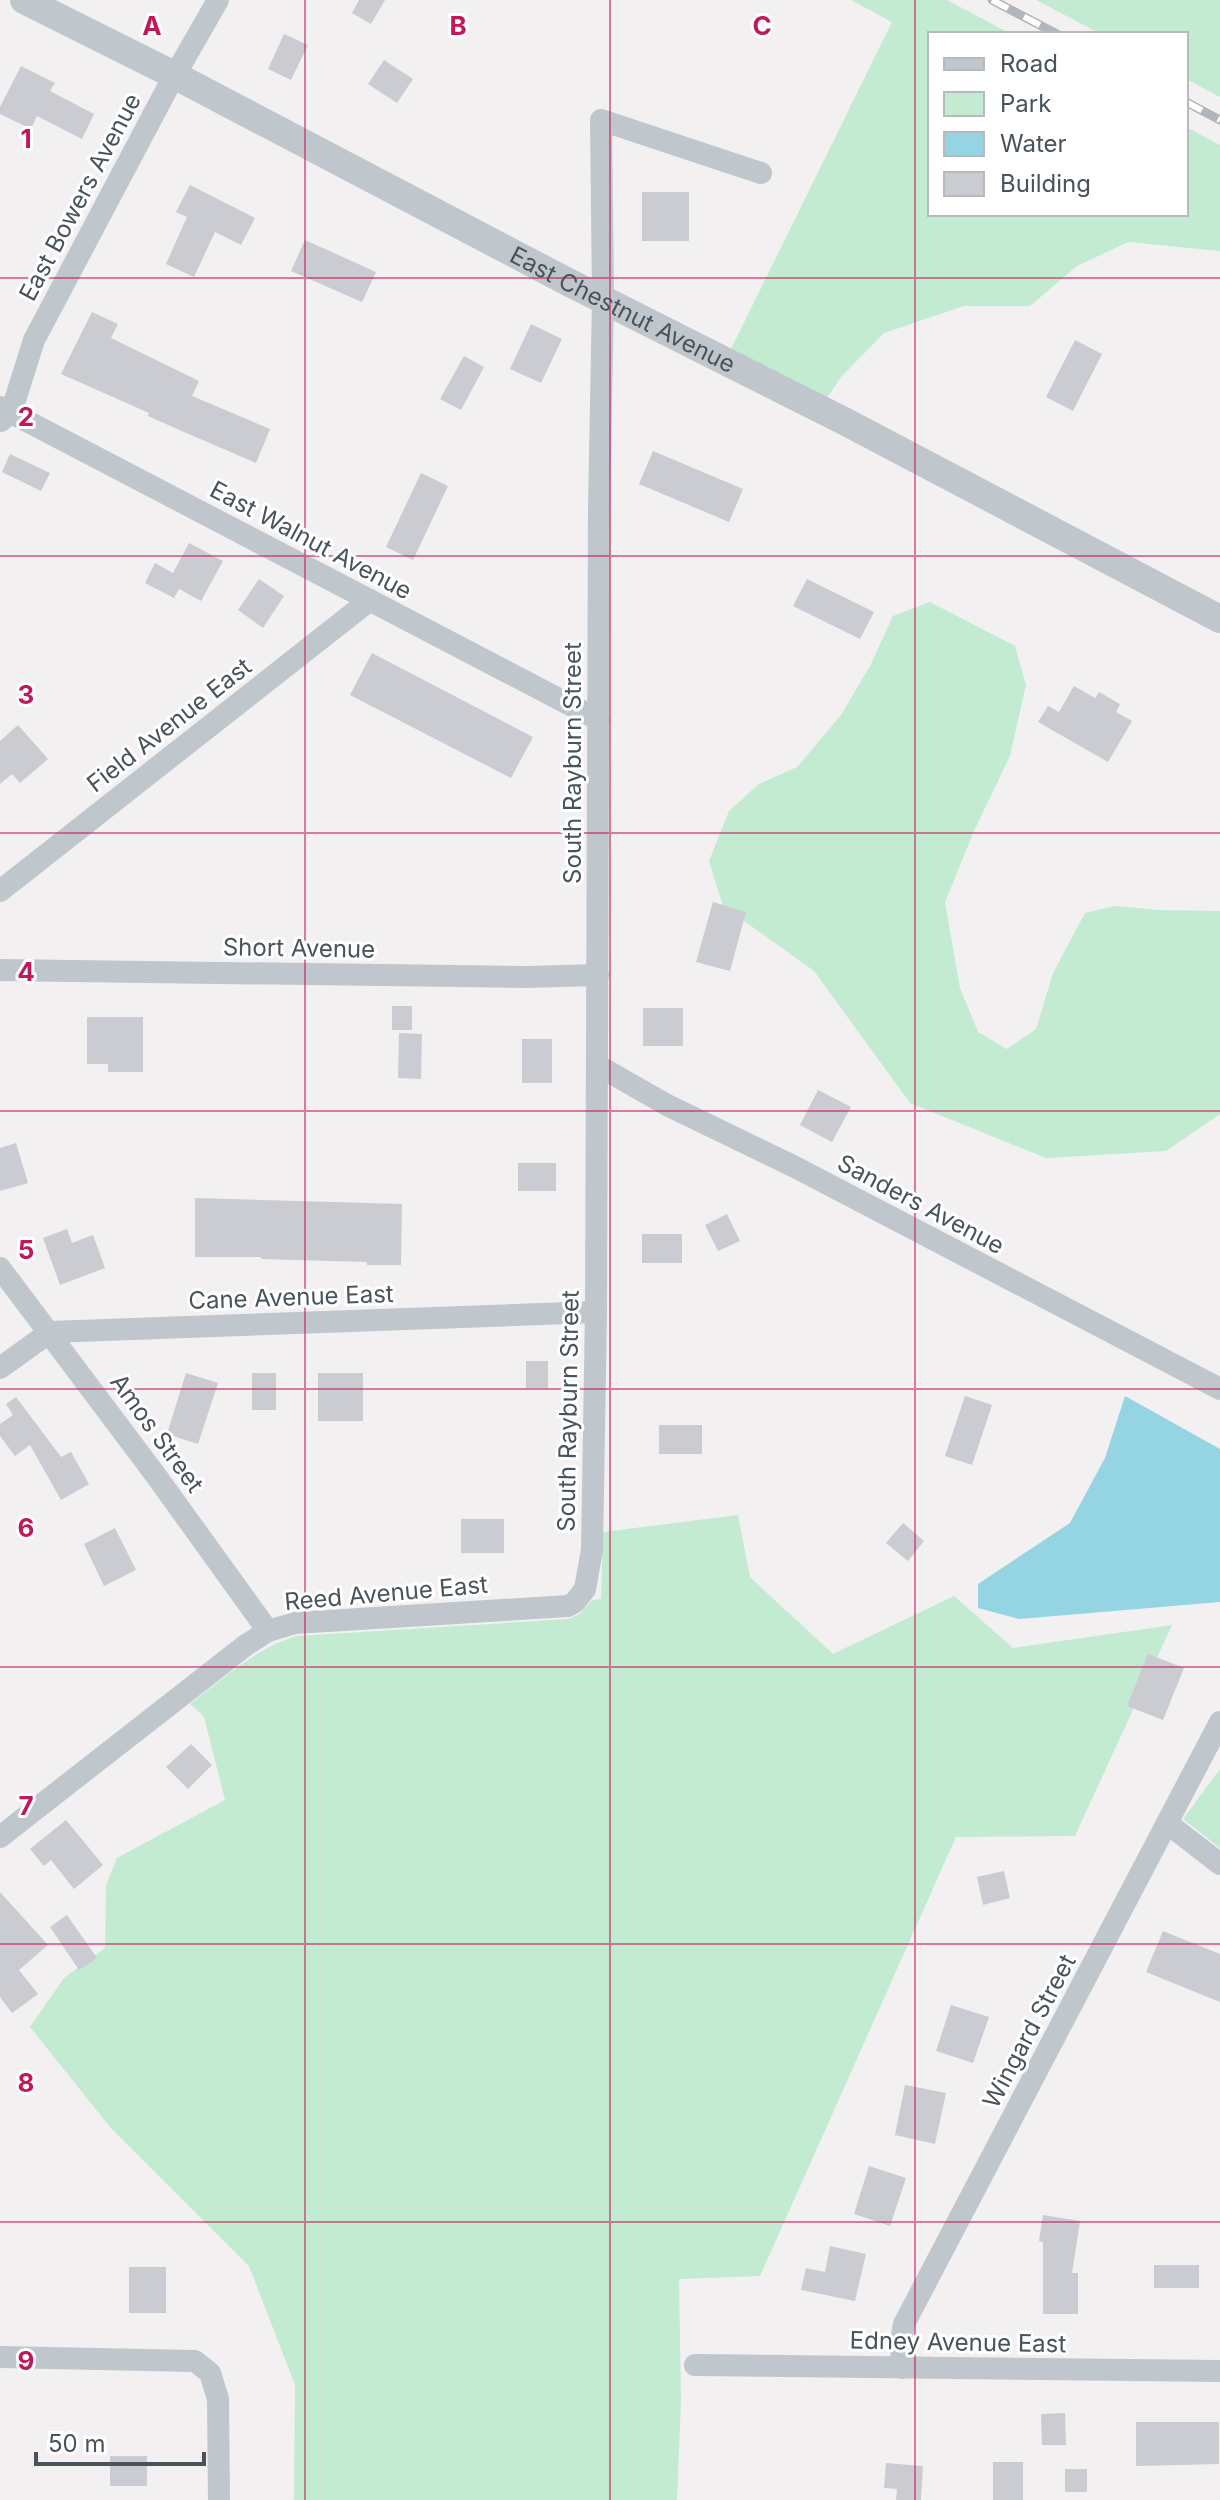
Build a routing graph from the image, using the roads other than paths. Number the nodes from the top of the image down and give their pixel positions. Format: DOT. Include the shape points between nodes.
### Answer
graph roads {
  1 [pos="24,0"];
  2 [pos="218,0"];
  3 [pos="174,75"];
  4 [pos="761,173"];
  5 [pos="603,298"];
  6 [pos="4,414"];
  7 [pos="370,600"];
  8 [pos="1220,619"];
  9 [pos="599,720"];
  10 [pos="0,891"];
  11 [pos="0,970"];
  12 [pos="598,975"];
  13 [pos="597,1065"];
  14 [pos="0,1268"];
  15 [pos="596,1312"];
  16 [pos="50,1332"];
  17 [pos="0,1368"];
  18 [pos="1220,1389"];
  19 [pos="588,1576"];
  20 [pos="268,1631"];
  21 [pos="1220,1722"];
  22 [pos="1167,1823"];
  23 [pos="0,1837"];
  24 [pos="1220,1864"];
  25 [pos="0,2357"];
  26 [pos="695,2365"];
  27 [pos="902,2368"];
  28 [pos="1220,2371"];
  29 [pos="219,2500"];
  1 -- 3 [label="street, East Chestnut Avenue"];
  2 -- 3 [label="street, East Bowers Avenue"];
  3 -- 5 [label="street, East Chestnut Avenue"];
  3 -- 6 [label="street, East Bowers Avenue" via="34,340"];
  4 -- 5 [label="street, South Rayburn Street" via="601,120"];
  5 -- 8 [label="street, East Chestnut Avenue"];
  5 -- 9 [label="street, South Rayburn Street"];
  6 -- 7 [label="street, East Walnut Avenue"];
  7 -- 9 [label="street, East Walnut Avenue"];
  7 -- 10 [label="street, Field Avenue East"];
  9 -- 12 [label="street, South Rayburn Street"];
  11 -- 12 [label="street, Short Avenue"];
  12 -- 13 [label="street, South Rayburn Street"];
  13 -- 15 [label="street, South Rayburn Street"];
  13 -- 18 [label="street, Sanders Avenue"];
  14 -- 16 [label="street, Amos Street"];
  15 -- 16 [label="street, Cane Avenue East"];
  15 -- 19 [label="street, South Rayburn Street"];
  16 -- 17 [label="street"];
  16 -- 20 [label="street, Amos Street"];
  19 -- 20 [label="street, Reed Avenue East" via="585,1589 568,1606 295,1623"];
  20 -- 23 [label="street, Reed Avenue East"];
  21 -- 22 [label="street, Wingard Street"];
  22 -- 24 [label="street"];
  22 -- 27 [label="street, Wingard Street" via="904,2324"];
  25 -- 29 [label="street" via="195,2361 212,2378 218,2399"];
  26 -- 27 [label="street, Edney Avenue East"];
  27 -- 28 [label="street, Edney Avenue East"];
}
